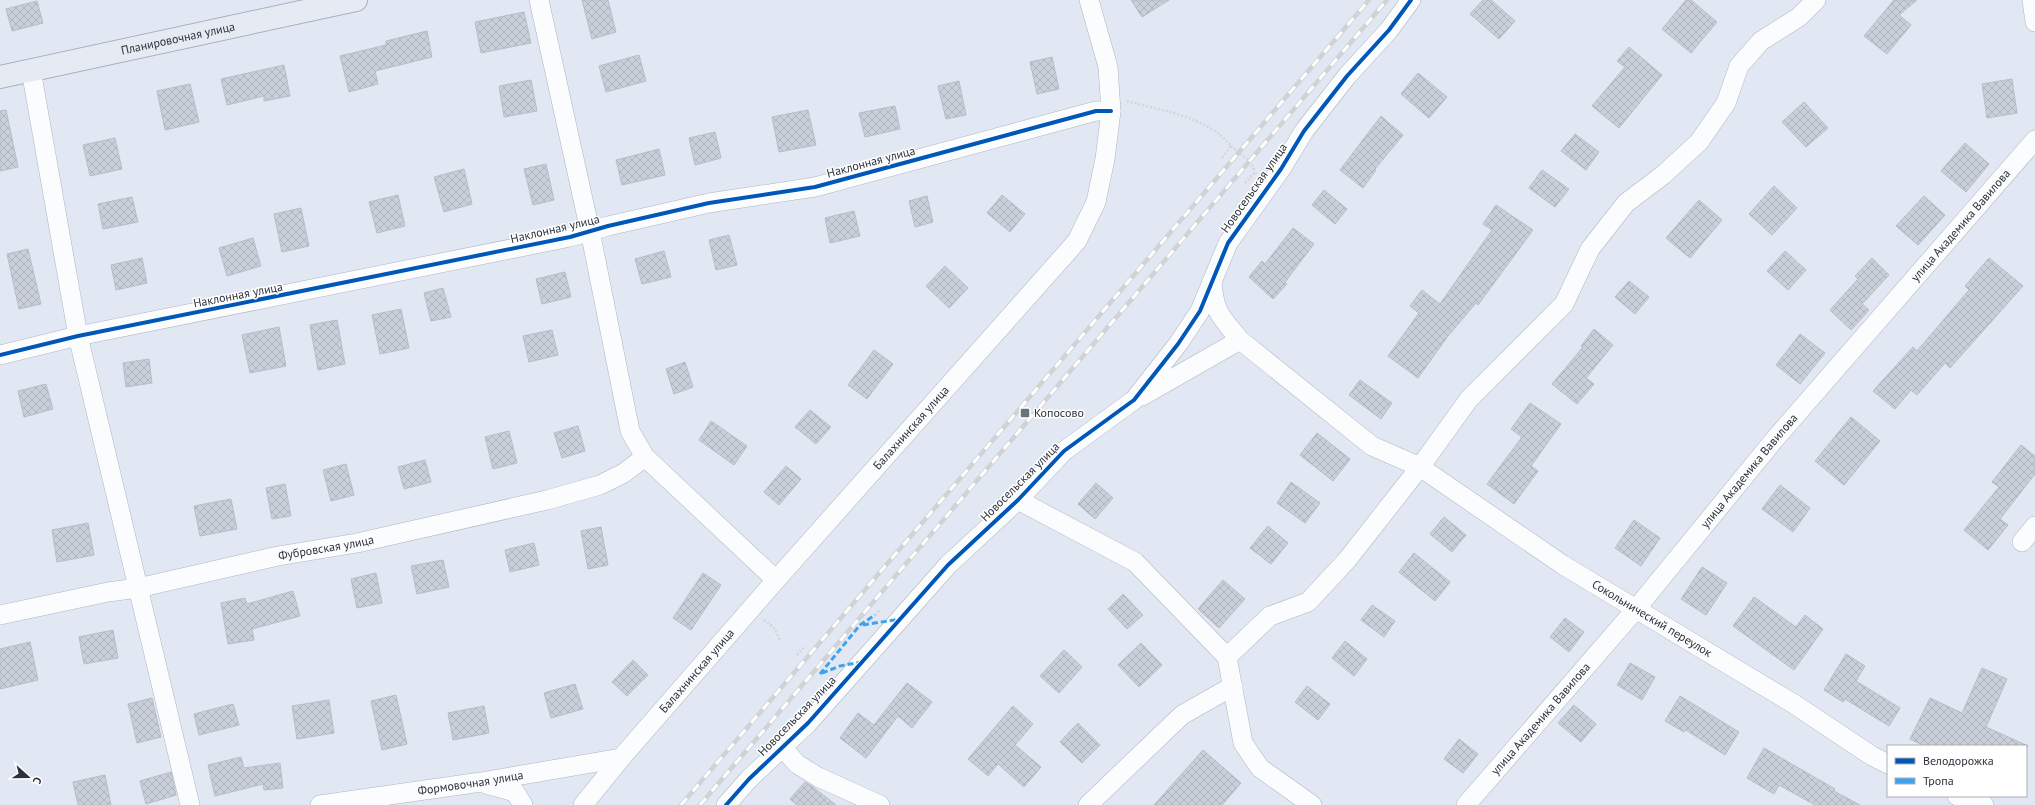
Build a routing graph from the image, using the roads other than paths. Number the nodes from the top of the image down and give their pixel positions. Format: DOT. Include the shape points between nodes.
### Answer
graph roads {
  1 [pos="356,0"];
  2 [pos="539,0"];
  3 [pos="1089,0"];
  4 [pos="1411,0"];
  5 [pos="1816,0"];
  6 [pos="2032,0"];
  7 [pos="2035,22"];
  8 [pos="31,70"];
  9 [pos="0,77"];
  10 [pos="1111,103"];
  11 [pos="2035,140"];
  12 [pos="590,231"];
  13 [pos="1212,279"];
  14 [pos="78,336"];
  15 [pos="1240,340"];
  16 [pos="0,355"];
  17 [pos="1134,400"];
  18 [pos="645,457"];
  19 [pos="1420,467"];
  20 [pos="1018,500"];
  21 [pos="2035,526"];
  22 [pos="2022,542"];
  23 [pos="776,580"];
  24 [pos="138,588"];
  25 [pos="1636,609"];
  26 [pos="0,615"];
  27 [pos="1227,657"];
  28 [pos="1233,686"];
  29 [pos="782,747"];
  30 [pos="621,758"];
  31 [pos="1887,764"];
  32 [pos="481,782"];
  33 [pos="1960,797"];
  34 [pos="190,805"];
  35 [pos="320,805"];
  36 [pos="523,805"];
  37 [pos="583,805"];
  38 [pos="726,805"];
  39 [pos="880,805"];
  40 [pos="1088,805"];
  41 [pos="1312,805"];
  42 [pos="1466,805"];
  43 [pos="1984,805"];
  1 -- 8 [label="main road, Планировочная улица"];
  2 -- 12 [label="street"];
  3 -- 10 [label="street, Балахнинская улица" via="1108,67"];
  4 -- 13 [label="street, Новосельская улица" via="1304,131 1281,169 1228,243"];
  5 -- 19 [label="street" via="1799,17 1761,41 1739,66 1726,103 1699,142 1663,175 1626,203 1590,249 1564,304 1470,398"];
  6 -- 7 [label="street"];
  8 -- 9 [label="main road, Планировочная улица"];
  8 -- 14 [label="street"];
  10 -- 12 [label="street, Наклонная улица" via="1096,110 815,187 709,203"];
  10 -- 23 [label="street, Балахнинская улица" via="1105,159 1096,202 1078,241"];
  11 -- 25 [label="street, улица Академика Вавилова" via="1774,440"];
  12 -- 14 [label="street, Наклонная улица" via="334,286"];
  12 -- 18 [label="street" via="630,431"];
  13 -- 15 [label="street, Сокольнический переулок" via="1214,302 1222,319"];
  13 -- 17 [label="street, Новосельская улица" via="1200,311"];
  14 -- 16 [label="street, Наклонная улица"];
  14 -- 24 [label="street"];
  15 -- 17 [label="street"];
  15 -- 19 [label="street, Сокольнический переулок" via="1372,446"];
  17 -- 20 [label="street, Новосельская улица" via="1064,451"];
  18 -- 23 [label="street"];
  18 -- 24 [label="street, Фубровская улица" via="624,473 600,485 547,500 357,543 278,556"];
  19 -- 25 [label="street, Сокольнический переулок" via="1563,565"];
  19 -- 27 [label="street" via="1347,560 1308,602 1270,616"];
  20 -- 27 [label="street" via="1135,562"];
  20 -- 29 [label="street, Новосельская улица" via="948,565 808,723"];
  21 -- 22 [label="street"];
  23 -- 30 [label="street, Балахнинская улица"];
  24 -- 26 [label="street, Фубровская улица"];
  24 -- 34 [label="street"];
  25 -- 31 [label="street, Сокольнический переулок"];
  25 -- 42 [label="street, улица Академика Вавилова"];
  27 -- 28 [label="street"];
  28 -- 40 [label="street" via="1182,715"];
  28 -- 41 [label="street" via="1243,743 1260,768"];
  29 -- 38 [label="street, Новосельская улица"];
  29 -- 39 [label="street" via="802,768"];
  30 -- 32 [label="street, Формовочная улица"];
  30 -- 37 [label="street, Балахнинская улица"];
  32 -- 35 [label="street, Формовочная улица"];
  32 -- 36 [label="street" via="515,792"];
  33 -- 43 [label="street"];
}
